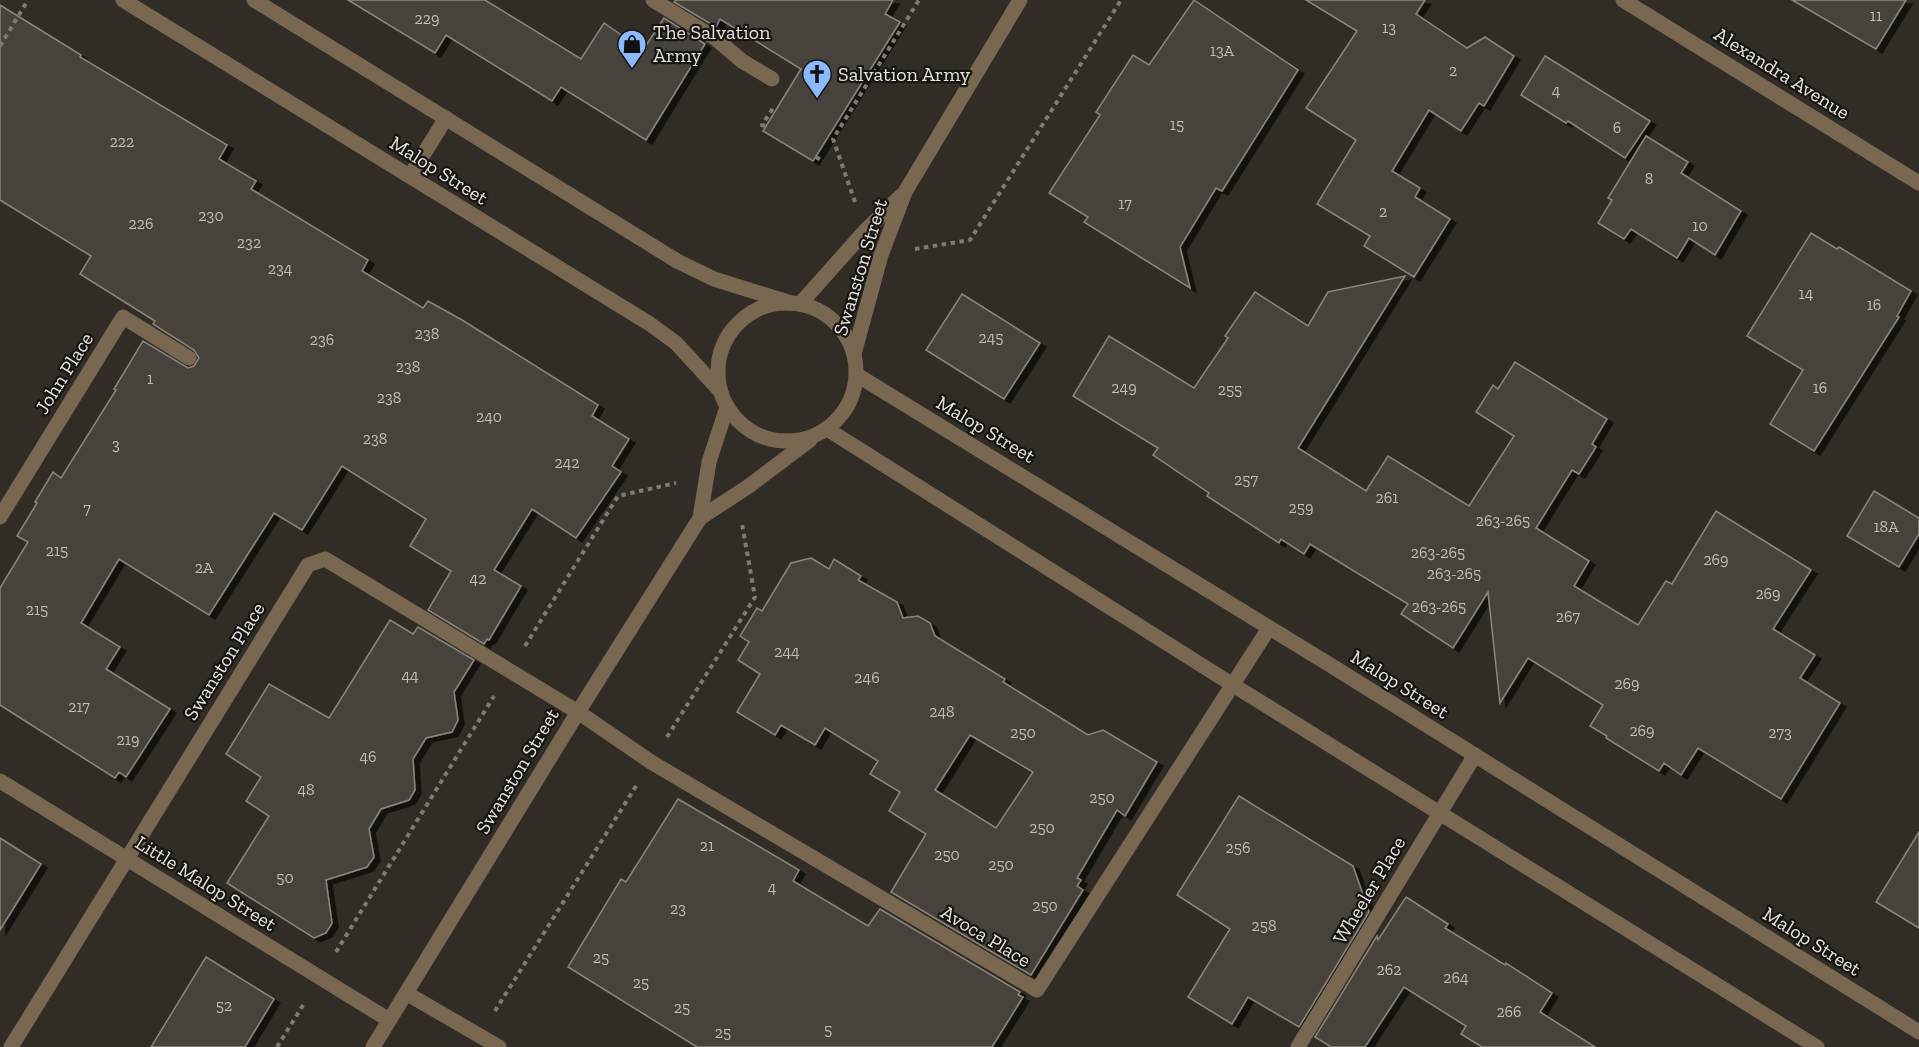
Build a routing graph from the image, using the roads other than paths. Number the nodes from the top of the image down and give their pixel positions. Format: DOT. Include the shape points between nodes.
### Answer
graph roads {
  1 [pos="123,0"];
  2 [pos="254,0"];
  3 [pos="653,0"];
  4 [pos="1020,0"];
  5 [pos="1623,0"];
  6 [pos="772,79"];
  7 [pos="447,118"];
  8 [pos="410,176"];
  9 [pos="1919,183"];
  10 [pos="905,192"];
  11 [pos="795,304"];
  12 [pos="854,354"];
  13 [pos="189,358"];
  14 [pos="856,375"];
  15 [pos="721,392"];
  16 [pos="727,407"];
  17 [pos="822,432"];
  18 [pos="0,517"];
  19 [pos="700,518"];
  20 [pos="1269,628"];
  21 [pos="1233,685"];
  22 [pos="578,712"];
  23 [pos="1475,755"];
  24 [pos="0,781"];
  25 [pos="1441,813"];
  26 [pos="127,859"];
  27 [pos="406,993"];
  28 [pos="389,1020"];
  29 [pos="1919,1032"];
  30 [pos="11,1047"];
  31 [pos="373,1047"];
  32 [pos="499,1047"];
  33 [pos="1298,1047"];
  34 [pos="1816,1047"];
  1 -- 8 [label="street, Malop Street"];
  2 -- 7 [label="street"];
  3 -- 6 [label="street"];
  4 -- 10 [label="street, Swanston Street"];
  5 -- 9 [label="street, Alexandra Avenue"];
  7 -- 8 [label="street"];
  7 -- 11 [label="street" via="677,261 714,279"];
  8 -- 15 [label="street, Malop Street" via="650,324 676,343"];
  10 -- 11 [label="street, Swanston Street"];
  10 -- 12 [label="street, Swanston Street" via="881,255"];
  11 -- 12 [label="street" via="830,319 849,341"];
  11 -- 15 [label="street" via="759,310 733,330 720,359"];
  12 -- 14 [label="street"];
  13 -- 18 [label="street, John Place" via="123,317"];
  14 -- 17 [label="street" via="853,396 842,415"];
  14 -- 20 [label="street, Malop Street"];
  15 -- 16 [label="street"];
  16 -- 17 [label="street" via="744,426 767,438 793,441"];
  16 -- 19 [label="street, Swanston Street" via="709,462"];
  17 -- 19 [label="street, Swanston Street"];
  17 -- 21 [label="street"];
  19 -- 22 [label="street, Swanston Street"];
  20 -- 21 [label="street, Avoca Place"];
  20 -- 23 [label="street, Malop Street"];
  21 -- 22 [label="street, Avoca Place" via="1036,990 651,762"];
  21 -- 25 [label="street"];
  22 -- 26 [label="street, Swanston Place" via="325,559 308,565"];
  22 -- 27 [label="street, Swanston Street"];
  23 -- 25 [label="street, Wheeler Place"];
  23 -- 29 [label="street, Malop Street"];
  24 -- 26 [label="street, Little Malop Street"];
  25 -- 33 [label="street, Wheeler Place"];
  25 -- 34 [label="street"];
  26 -- 28 [label="street, Little Malop Street"];
  26 -- 30 [label="street, Swanston Place"];
  27 -- 28 [label="street, Swanston Street"];
  27 -- 32 [label="street"];
  28 -- 31 [label="street, Swanston Street"];
}
